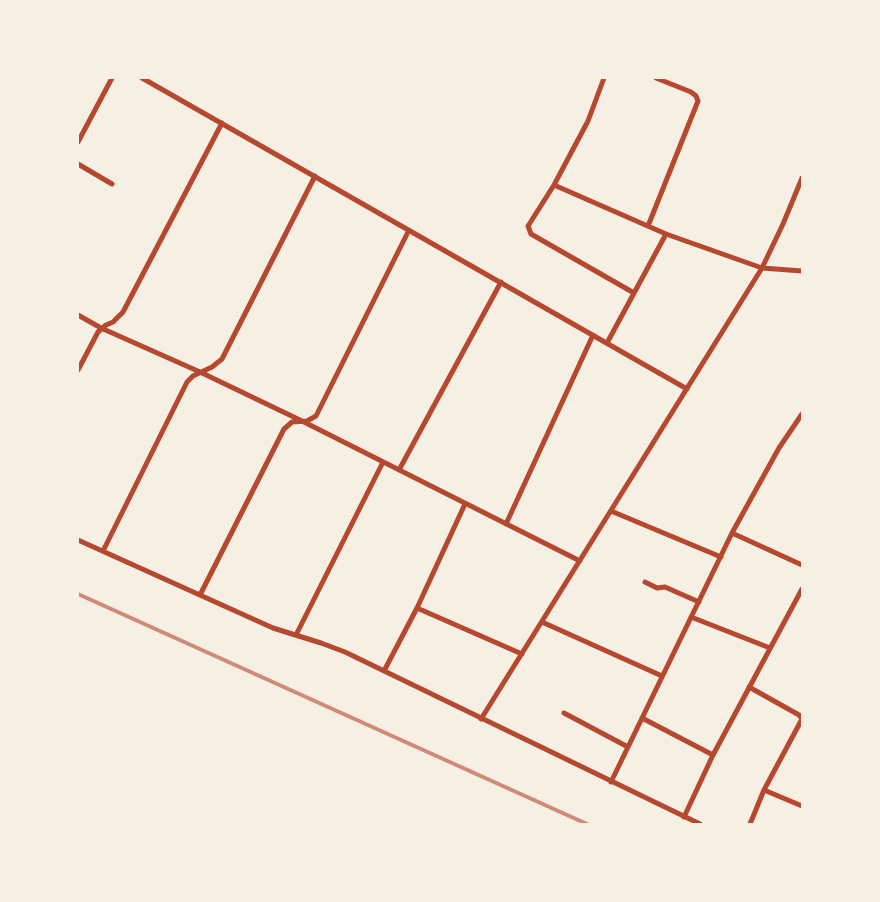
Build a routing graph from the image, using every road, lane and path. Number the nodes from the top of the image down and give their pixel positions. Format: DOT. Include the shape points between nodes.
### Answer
graph roads {
  1 [pos="112,78"];
  2 [pos="142,78"];
  3 [pos="604,78"];
  4 [pos="656,78"];
  5 [pos="222,123"];
  6 [pos="78,142"];
  7 [pos="78,164"];
  8 [pos="315,176"];
  9 [pos="802,178"];
  10 [pos="112,184"];
  11 [pos="554,185"];
  12 [pos="648,226"];
  13 [pos="409,230"];
  14 [pos="666,234"];
  15 [pos="762,268"];
  16 [pos="802,271"];
  17 [pos="501,282"];
  18 [pos="634,293"];
  19 [pos="78,314"];
  20 [pos="101,328"];
  21 [pos="593,335"];
  22 [pos="606,343"];
  23 [pos="78,370"];
  24 [pos="200,372"];
  25 [pos="687,389"];
  26 [pos="802,414"];
  27 [pos="302,421"];
  28 [pos="383,462"];
  29 [pos="399,470"];
  30 [pos="465,504"];
  31 [pos="611,511"];
  32 [pos="506,524"];
  33 [pos="732,533"];
  34 [pos="78,540"];
  35 [pos="103,551"];
  36 [pos="720,557"];
  37 [pos="580,561"];
  38 [pos="802,565"];
  39 [pos="646,582"];
  40 [pos="802,589"];
  41 [pos="200,595"];
  42 [pos="797,597"];
  43 [pos="802,600"];
  44 [pos="699,602"];
  45 [pos="417,608"];
  46 [pos="691,618"];
  47 [pos="542,622"];
  48 [pos="296,635"];
  49 [pos="770,648"];
  50 [pos="522,654"];
  51 [pos="384,671"];
  52 [pos="662,676"];
  53 [pos="749,687"];
  54 [pos="564,713"];
  55 [pos="642,718"];
  56 [pos="481,719"];
  57 [pos="628,747"];
  58 [pos="713,755"];
  59 [pos="611,782"];
  60 [pos="764,790"];
  61 [pos="802,806"];
  62 [pos="684,817"];
  63 [pos="700,824"];
  64 [pos="750,824"];
  1 -- 6 [label="street"];
  2 -- 5 [label="street"];
  3 -- 11 [label="street" via="588,122"];
  4 -- 12 [label="street" via="691,92 698,101"];
  5 -- 8 [label="street"];
  5 -- 20 [label="street" via="123,312"];
  7 -- 10 [label="street"];
  8 -- 13 [label="street"];
  8 -- 24 [label="street" via="222,359 212,368"];
  9 -- 15 [label="street"];
  11 -- 12 [label="street"];
  11 -- 18 [label="street" via="529,223 531,234"];
  12 -- 14 [label="street"];
  13 -- 17 [label="street"];
  13 -- 27 [label="street" via="316,416"];
  14 -- 15 [label="street"];
  14 -- 18 [label="street"];
  15 -- 16 [label="street"];
  15 -- 25 [label="street"];
  17 -- 21 [label="street"];
  17 -- 29 [label="street"];
  18 -- 22 [label="street"];
  19 -- 20 [label="street"];
  20 -- 23 [label="street"];
  20 -- 24 [label="street"];
  21 -- 22 [label="street"];
  21 -- 32 [label="street"];
  22 -- 25 [label="street"];
  24 -- 27 [label="street"];
  24 -- 35 [label="street" via="187,382"];
  25 -- 31 [label="street"];
  26 -- 33 [label="street" via="779,448"];
  27 -- 28 [label="street"];
  27 -- 41 [label="street" via="292,422 284,429"];
  28 -- 29 [label="street"];
  28 -- 48 [label="street"];
  29 -- 30 [label="street"];
  30 -- 32 [label="street"];
  30 -- 45 [label="street"];
  31 -- 36 [label="street"];
  31 -- 37 [label="street"];
  32 -- 37 [label="street"];
  33 -- 36 [label="street"];
  33 -- 38 [label="street"];
  34 -- 35 [label="street"];
  35 -- 41 [label="street"];
  36 -- 44 [label="street"];
  37 -- 47 [label="street"];
  39 -- 44 [label="street"];
  40 -- 42 [label="street"];
  41 -- 48 [label="street" via="272,628"];
  42 -- 43 [label="street"];
  42 -- 49 [label="street"];
  44 -- 46 [label="street"];
  45 -- 50 [label="street"];
  45 -- 51 [label="street"];
  46 -- 49 [label="street"];
  46 -- 52 [label="street"];
  47 -- 50 [label="street"];
  47 -- 52 [label="street"];
  48 -- 51 [label="street" via="345,652"];
  49 -- 53 [label="street"];
  50 -- 56 [label="street"];
  51 -- 56 [label="street"];
  52 -- 55 [label="street"];
  53 -- 58 [label="street"];
  53 -- 60 [label="street" via="802,719"];
  54 -- 57 [label="street"];
  55 -- 57 [label="street"];
  55 -- 58 [label="street"];
  56 -- 59 [label="street"];
  57 -- 59 [label="street"];
  58 -- 62 [label="street"];
  59 -- 62 [label="street"];
  60 -- 61 [label="street"];
  60 -- 64 [label="street"];
  62 -- 63 [label="street"];
}
